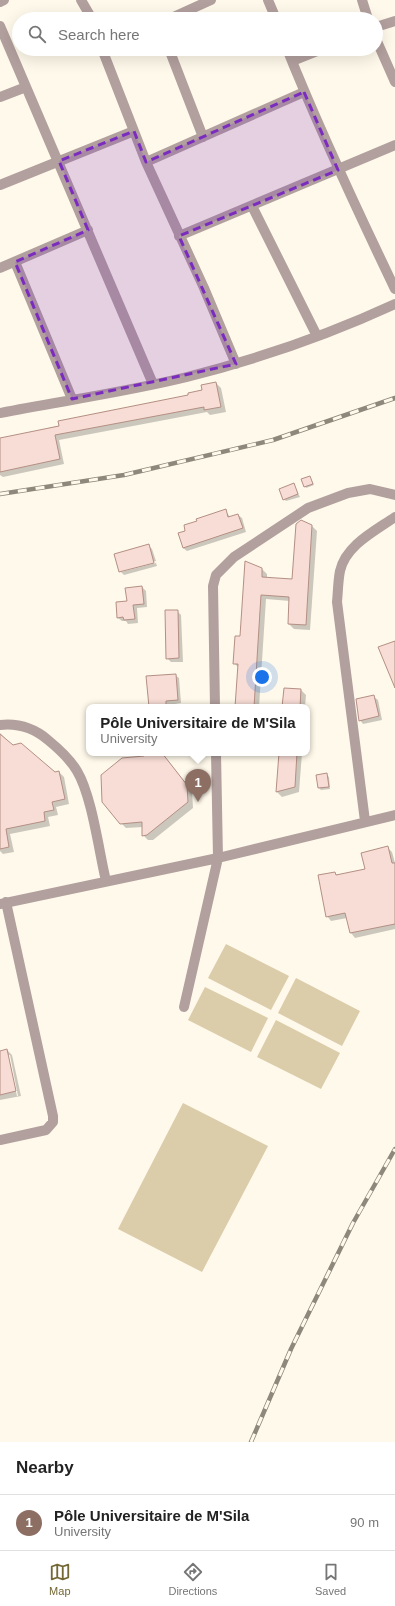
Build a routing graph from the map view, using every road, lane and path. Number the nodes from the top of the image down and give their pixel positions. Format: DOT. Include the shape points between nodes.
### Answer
graph roads {
  1 [pos="4,0"];
  2 [pos="81,0"];
  3 [pos="210,0"];
  4 [pos="268,0"];
  5 [pos="362,0"];
  6 [pos="0,2"];
  7 [pos="88,12"];
  8 [pos="184,12"];
  9 [pos="273,12"];
  10 [pos="366,12"];
  11 [pos="395,21"];
  12 [pos="383,25"];
  13 [pos="0,26"];
  14 [pos="12,54"];
  15 [pos="383,55"];
  16 [pos="13,56"];
  17 [pos="105,56"];
  18 [pos="172,56"];
  19 [pos="290,56"];
  20 [pos="304,56"];
  21 [pos="292,61"];
  22 [pos="395,82"];
  23 [pos="26,87"];
  24 [pos="304,92"];
  25 [pos="0,98"];
  26 [pos="134,131"];
  27 [pos="203,137"];
  28 [pos="395,145"];
  29 [pos="59,161"];
  30 [pos="146,162"];
  31 [pos="338,170"];
  32 [pos="0,185"];
  33 [pos="252,206"];
  34 [pos="88,230"];
  35 [pos="179,236"];
  36 [pos="15,262"];
  37 [pos="0,268"];
  38 [pos="395,289"];
  39 [pos="395,304"];
  40 [pos="317,336"];
  41 [pos="236,364"];
  42 [pos="153,384"];
  43 [pos="72,399"];
  44 [pos="0,414"];
  45 [pos="395,495"];
  46 [pos="395,517"];
  47 [pos="215,704"];
  48 [pos="0,724"];
  49 [pos="216,756"];
  50 [pos="395,815"];
  51 [pos="365,821"];
  52 [pos="218,858"];
  53 [pos="106,881"];
  54 [pos="3,903"];
  55 [pos="184,1007"];
  56 [pos="0,1140"];
  1 -- 6 [label="street"];
  2 -- 7 [label="street"];
  3 -- 8 [label="street"];
  4 -- 9 [label="street"];
  5 -- 10 [label="street"];
  11 -- 12 [label="street"];
  13 -- 14 [label="street"];
  15 -- 22 [label="street"];
  16 -- 23 [label="street"];
  17 -- 26 [label="street"];
  18 -- 27 [label="street"];
  19 -- 21 [label="street"];
  20 -- 21 [label="street"];
  21 -- 24 [label="street"];
  23 -- 25 [label="street"];
  23 -- 29 [label="street"];
  24 -- 27 [label="street"];
  24 -- 31 [label="street"];
  26 -- 29 [label="street"];
  26 -- 30 [label="street"];
  27 -- 30 [label="street"];
  28 -- 31 [label="street"];
  29 -- 32 [label="street"];
  29 -- 34 [label="street"];
  30 -- 35 [label="street"];
  31 -- 33 [label="street"];
  31 -- 38 [label="street"];
  33 -- 35 [label="street"];
  33 -- 40 [label="street"];
  34 -- 36 [label="street"];
  34 -- 42 [label="street"];
  35 -- 41 [label="street"];
  36 -- 37 [label="street"];
  36 -- 43 [label="street"];
  39 -- 40 [label="street"];
  40 -- 41 [label="street"];
  41 -- 42 [label="street"];
  42 -- 43 [label="street"];
  43 -- 44 [label="street"];
  45 -- 47 [label="street" via="370,489 348,493 308,508 234,557 216,575 213,586"];
  46 -- 51 [label="street" via="354,545 341,570 338,596"];
  48 -- 53 [label="street" via="24,726 39,733 67,758 78,772 87,798"];
  49 -- 52 [label="street"];
  50 -- 51 [label="street"];
  51 -- 52 [label="street"];
  52 -- 53 [label="street"];
  52 -- 55 [label="street"];
  53 -- 54 [label="street"];
  54 -- 56 [label="street" via="53,1122 46,1130"];
}
